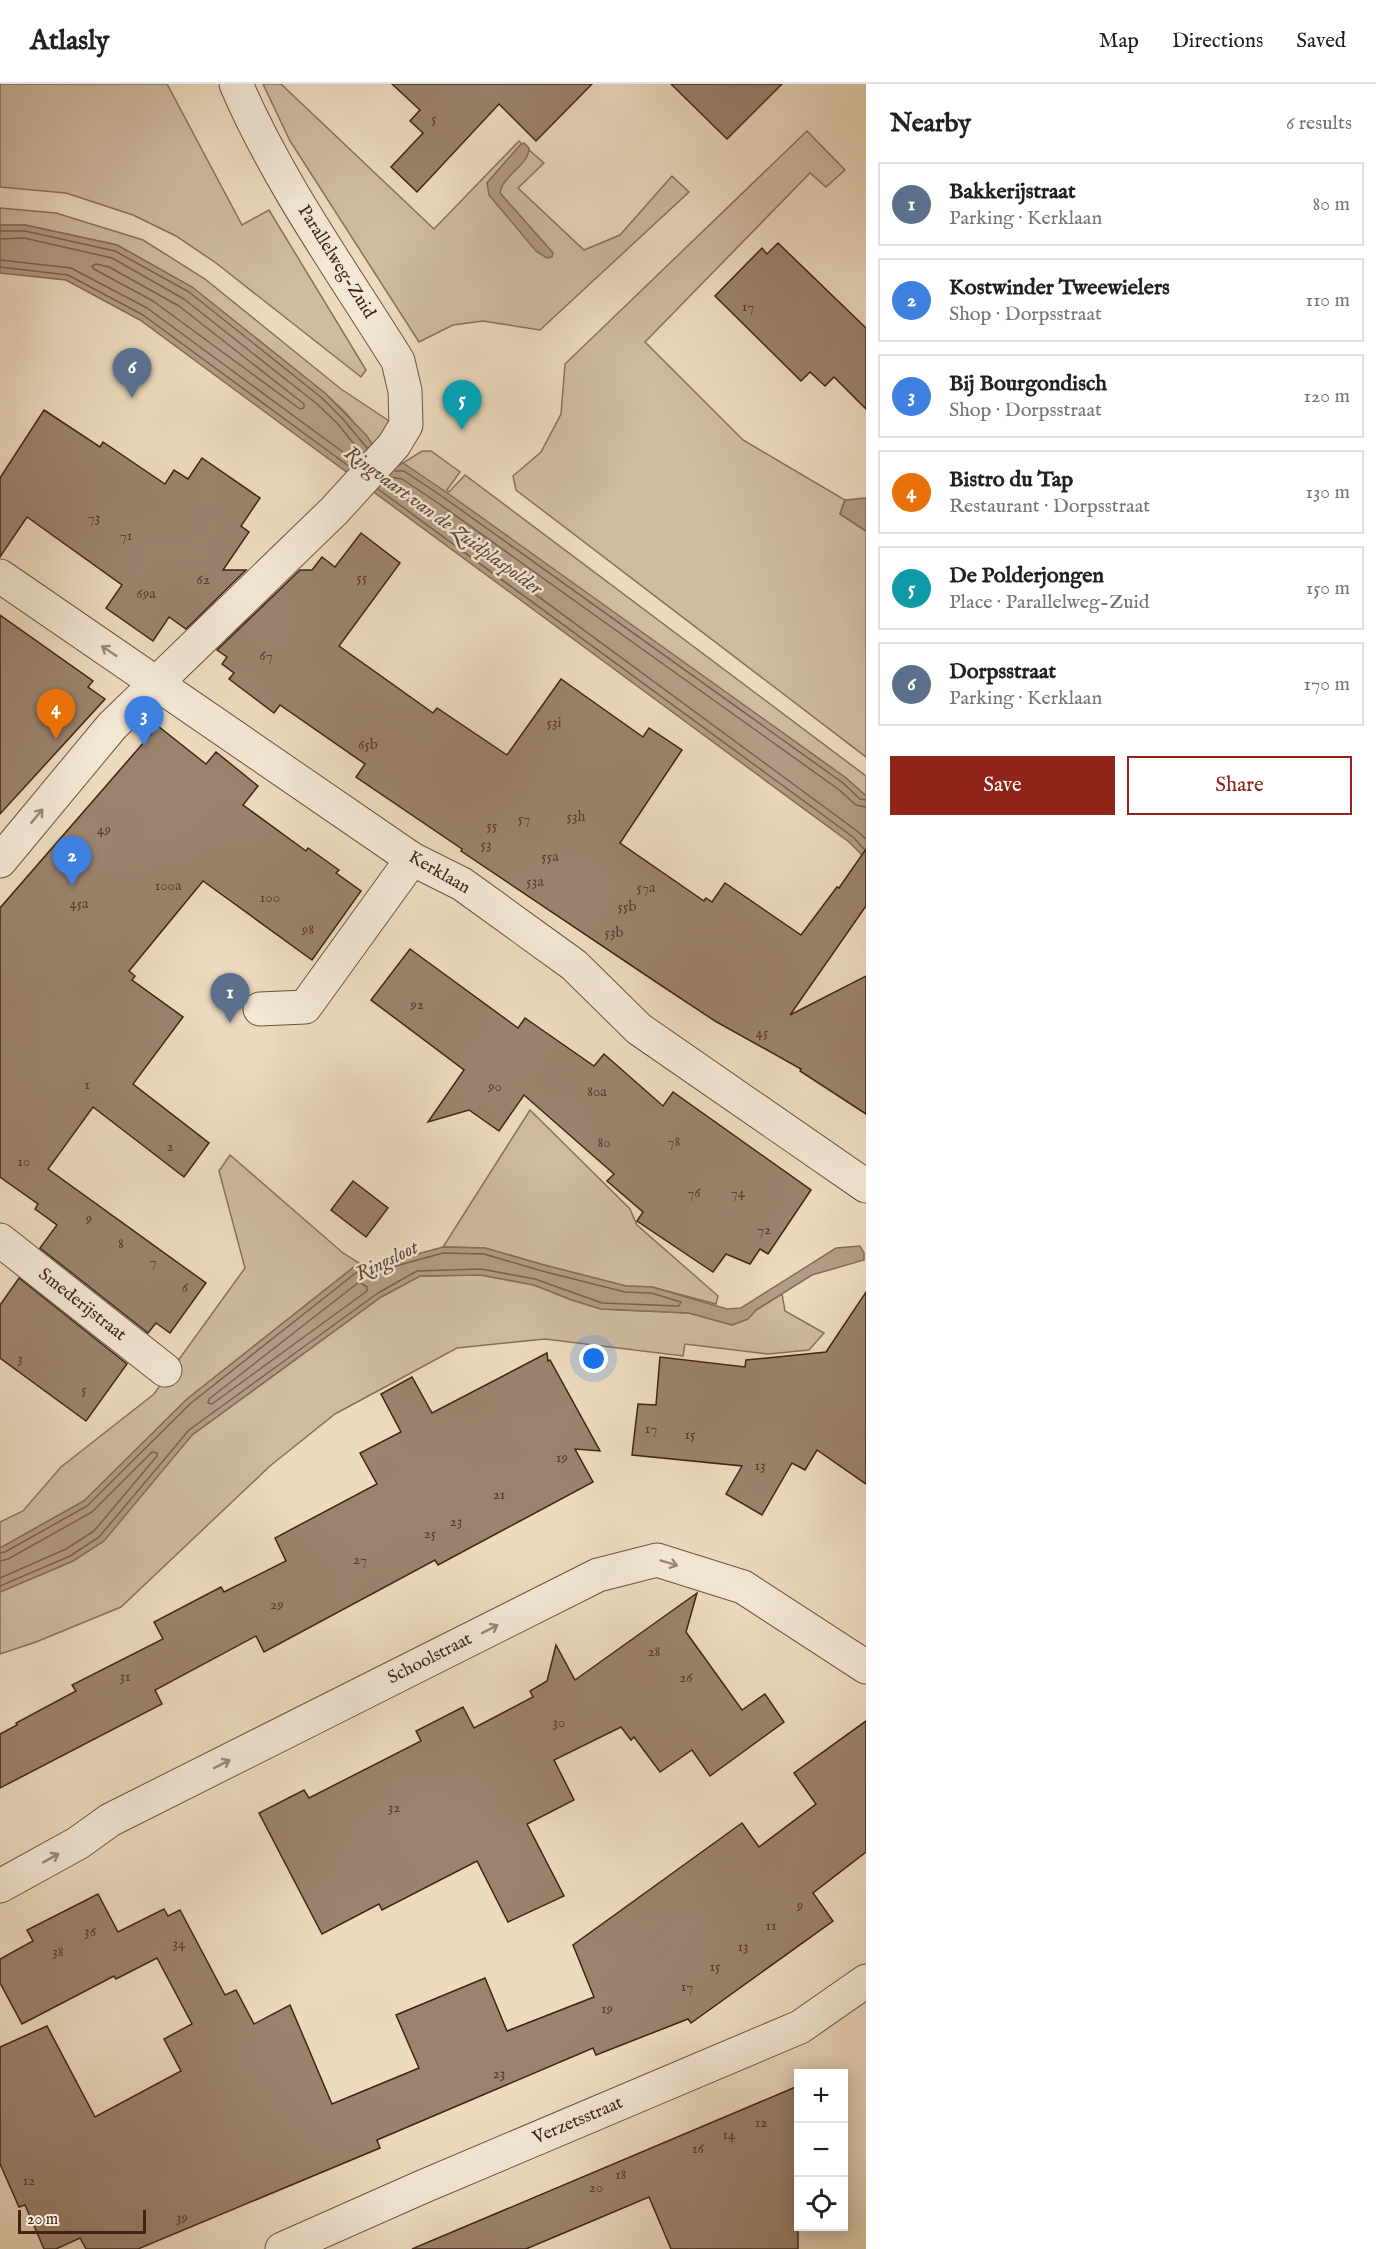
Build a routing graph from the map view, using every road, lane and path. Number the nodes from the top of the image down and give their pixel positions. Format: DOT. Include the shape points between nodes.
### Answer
graph roads {
  1 [pos="236,84"];
  2 [pos="0,576"];
  3 [pos="158,684"];
  4 [pos="412,859"];
  5 [pos="0,861"];
  6 [pos="260,1009"];
  7 [pos="866,1186"];
  8 [pos="0,1240"];
  9 [pos="165,1370"];
  10 [pos="866,1667"];
  11 [pos="0,1886"];
  12 [pos="866,1980"];
  13 [pos="282,2249"];
  1 -- 3 [label="street, Parallelweg-Zuid" via="290,187 398,361 405,392 406,425 355,491"];
  3 -- 2 [label="street, Kerklaan, one-way"];
  3 -- 4 [label="street, Kerklaan"];
  5 -- 3 [label="street, Parallelweg-Zuid, one-way" via="112,726"];
  4 -- 6 [label="street" via="305,1007"];
  4 -- 7 [label="street, Kerklaan" via="462,884 574,965 639,1029"];
  8 -- 9 [label="street, Smederijstraat"];
  11 -- 10 [label="street, Schoolstraat, one-way" via="78,1843 110,1820 598,1575 657,1560 743,1587"];
  12 -- 13 [label="street, Verzetsstraat" via="800,2027"];
}
